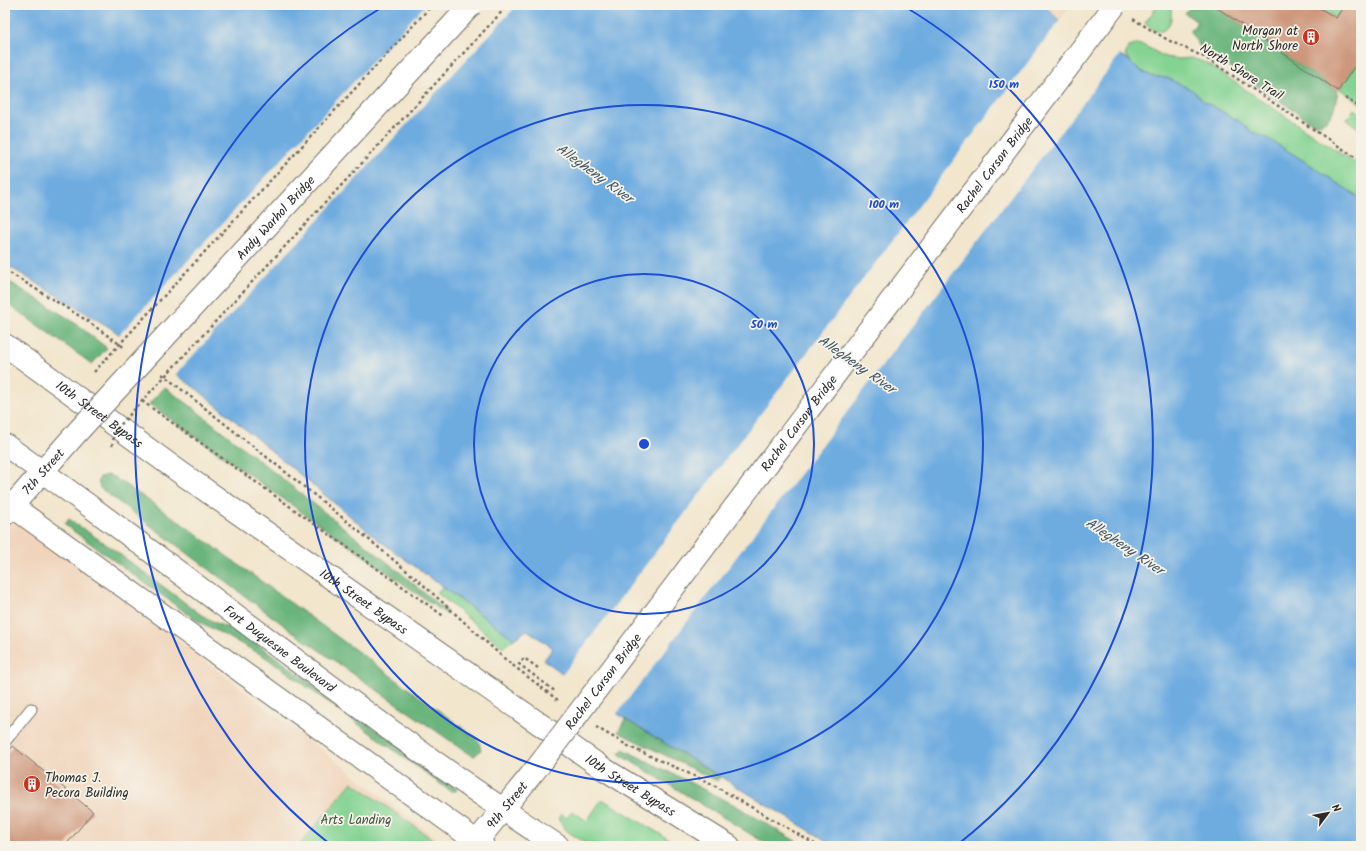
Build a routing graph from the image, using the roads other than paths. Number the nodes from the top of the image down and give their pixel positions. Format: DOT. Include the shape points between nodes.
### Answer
graph roads {
  1 [pos="471,5"];
  2 [pos="1122,11"];
  3 [pos="5,345"];
  4 [pos="80,429"];
  5 [pos="5,445"];
  6 [pos="42,472"];
  7 [pos="7,507"];
  8 [pos="31,709"];
  9 [pos="5,741"];
  10 [pos="540,764"];
  11 [pos="502,809"];
  12 [pos="477,845"];
  13 [pos="558,846"];
  14 [pos="729,846"];
  1 -- 4 [label="main road, Andy Warhol Bridge, bridge"];
  2 -- 10 [label="main road, Rachel Carson Bridge, bridge"];
  3 -- 14 [label="main road, 10th Street Bypass" via="181,473 604,769"];
  4 -- 6 [label="main road, 7th Street"];
  5 -- 6 [label="main road, Fort Duquesne Boulevard"];
  6 -- 7 [label="main road, 7th Street"];
  6 -- 11 [label="main road, Fort Duquesne Boulevard"];
  7 -- 12 [label="main road"];
  8 -- 9 [label="lane"];
  10 -- 11 [label="main road, 9th Street"];
  11 -- 12 [label="main road, 9th Street"];
  11 -- 13 [label="main road, Fort Duquesne Boulevard"];
}
